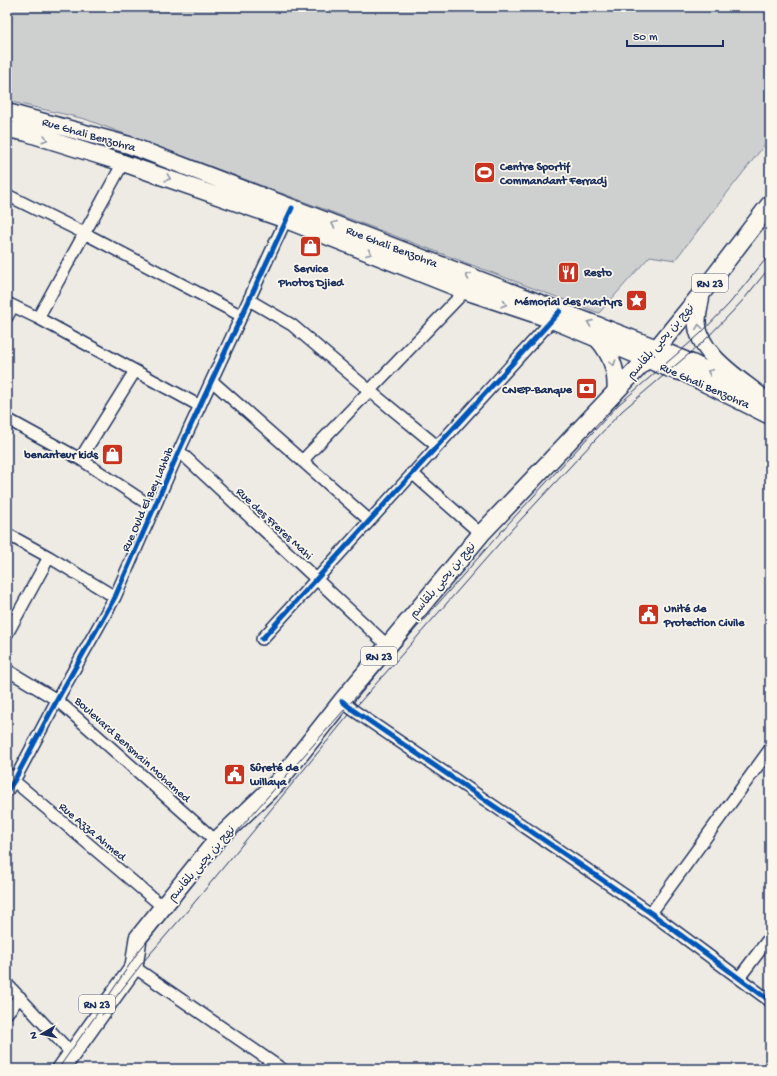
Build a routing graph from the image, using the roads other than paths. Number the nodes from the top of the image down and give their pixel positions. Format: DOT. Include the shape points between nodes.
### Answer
graph roads {
  1 [pos="7,112"];
  2 [pos="7,129"];
  3 [pos="123,163"];
  4 [pos="7,195"];
  5 [pos="770,204"];
  6 [pos="289,214"];
  7 [pos="84,233"];
  8 [pos="465,291"];
  9 [pos="701,294"];
  10 [pos="249,300"];
  11 [pos="10,304"];
  12 [pos="242,316"];
  13 [pos="556,316"];
  14 [pos="7,317"];
  15 [pos="38,318"];
  16 [pos="598,339"];
  17 [pos="651,353"];
  18 [pos="135,371"];
  19 [pos="212,381"];
  20 [pos="370,391"];
  21 [pos="616,391"];
  22 [pos="765,399"];
  23 [pos="200,406"];
  24 [pos="770,416"];
  25 [pos="7,419"];
  26 [pos="437,446"];
  27 [pos="179,451"];
  28 [pos="80,459"];
  29 [pos="302,462"];
  30 [pos="412,472"];
  31 [pos="154,508"];
  32 [pos="369,520"];
  33 [pos="7,534"];
  34 [pos="481,534"];
  35 [pos="49,557"];
  36 [pos="316,580"];
  37 [pos="115,597"];
  38 [pos="7,634"];
  39 [pos="262,639"];
  40 [pos="388,646"];
  41 [pos="7,670"];
  42 [pos="57,700"];
  43 [pos="342,701"];
  44 [pos="770,749"];
  45 [pos="10,777"];
  46 [pos="7,791"];
  47 [pos="216,840"];
  48 [pos="163,907"];
  49 [pos="651,914"];
  50 [pos="769,939"];
  51 [pos="134,967"];
  52 [pos="738,978"];
  53 [pos="7,984"];
  54 [pos="20,997"];
  55 [pos="770,1001"];
  56 [pos="7,1013"];
  57 [pos="72,1054"];
  58 [pos="268,1065"];
  59 [pos="61,1069"];
  60 [pos="282,1069"];
  1 -- 6 [label="main road, Rue Ghali Benzohra" via="128,145"];
  2 -- 3 [label="main road, Rue Ghali Benzohra, one-way"];
  3 -- 6 [label="main road, Rue Ghali Benzohra, one-way"];
  3 -- 7 [label="street"];
  4 -- 7 [label="street"];
  5 -- 9 [label="main road, نهج بن يحيى بلقاسم / RN 23"];
  6 -- 8 [label="main road, Rue Ghali Benzohra, one-way"];
  6 -- 10 [label="street, Rue Ould El Bey Lahbib"];
  13 -- 6 [label="main road, Rue Ghali Benzohra, one-way"];
  7 -- 12 [label="street"];
  7 -- 15 [label="street"];
  8 -- 13 [label="main road, Rue Ghali Benzohra, one-way"];
  8 -- 20 [label="street"];
  9 -- 17 [label="main road, نهج بن يحيى بلقاسم / RN 23"];
  22 -- 9 [label="main road, one-way" via="717,360 703,342 697,322"];
  10 -- 12 [label="street, Rue Ould El Bey Lahbib"];
  10 -- 20 [label="street" via="292,324"];
  11 -- 14 [label="street"];
  11 -- 15 [label="street"];
  12 -- 19 [label="street, Rue Ould El Bey Lahbib"];
  13 -- 16 [label="main road, Rue Ghali Benzohra"];
  17 -- 13 [label="main road, Rue Ghali Benzohra, one-way"];
  13 -- 26 [label="street"];
  15 -- 18 [label="street"];
  16 -- 17 [label="main road, Rue Ghali Benzohra"];
  16 -- 21 [label="main road, one-way" via="610,354 616,372"];
  17 -- 21 [label="main road, نهج بن يحيى بلقاسم / RN 23"];
  22 -- 17 [label="main road, Rue Ghali Benzohra, one-way"];
  17 -- 24 [label="main road, Rue Ghali Benzohra" via="670,369 684,372"];
  18 -- 23 [label="street"];
  18 -- 28 [label="street"];
  19 -- 23 [label="street, Rue Ould El Bey Lahbib"];
  19 -- 29 [label="street"];
  20 -- 26 [label="street"];
  20 -- 29 [label="street"];
  21 -- 34 [label="main road, نهج بن يحيى بلقاسم / RN 23"];
  23 -- 27 [label="street, Rue Ould El Bey Lahbib"];
  25 -- 28 [label="street"];
  26 -- 30 [label="street"];
  27 -- 31 [label="street, Rue Ould El Bey Lahbib"];
  27 -- 36 [label="street, Rue des Freres Mahi"];
  28 -- 31 [label="street"];
  29 -- 32 [label="street"];
  30 -- 32 [label="street"];
  30 -- 34 [label="street"];
  31 -- 37 [label="street, Rue Ould El Bey Lahbib"];
  32 -- 36 [label="street"];
  33 -- 35 [label="street"];
  34 -- 40 [label="main road, نهج بن يحيى بلقاسم / RN 23"];
  35 -- 37 [label="street"];
  35 -- 38 [label="street"];
  36 -- 39 [label="street"];
  36 -- 40 [label="street, Rue des Freres Mahi"];
  37 -- 42 [label="street, Rue Ould El Bey Lahbib"];
  40 -- 43 [label="main road, نهج بن يحيى بلقاسم / RN 23"];
  41 -- 42 [label="street, Boulevard Bensmain Mohamed"];
  42 -- 45 [label="street, Rue Ould El Bey Lahbib"];
  42 -- 47 [label="street, Boulevard Bensmain Mohamed"];
  43 -- 47 [label="main road, نهج بن يحيى بلقاسم / RN 23" via="278,782"];
  43 -- 49 [label="street"];
  44 -- 49 [label="street"];
  45 -- 46 [label="street, Rue Ould El Bey Lahbib"];
  45 -- 48 [label="street, Rue Azza Ahmed"];
  47 -- 48 [label="main road, نهج بن يحيى بلقاسم / RN 23"];
  48 -- 51 [label="main road, نهج بن يحيى بلقاسم / RN 23" via="138,938"];
  49 -- 52 [label="street"];
  50 -- 52 [label="street"];
  51 -- 57 [label="main road, RN 23" via="123,968 114,975 73,1044"];
  51 -- 58 [label="street"];
  52 -- 55 [label="street"];
  53 -- 54 [label="street"];
  54 -- 56 [label="street"];
  54 -- 57 [label="street"];
  57 -- 59 [label="main road, RN 23"];
  58 -- 60 [label="street"];
}
